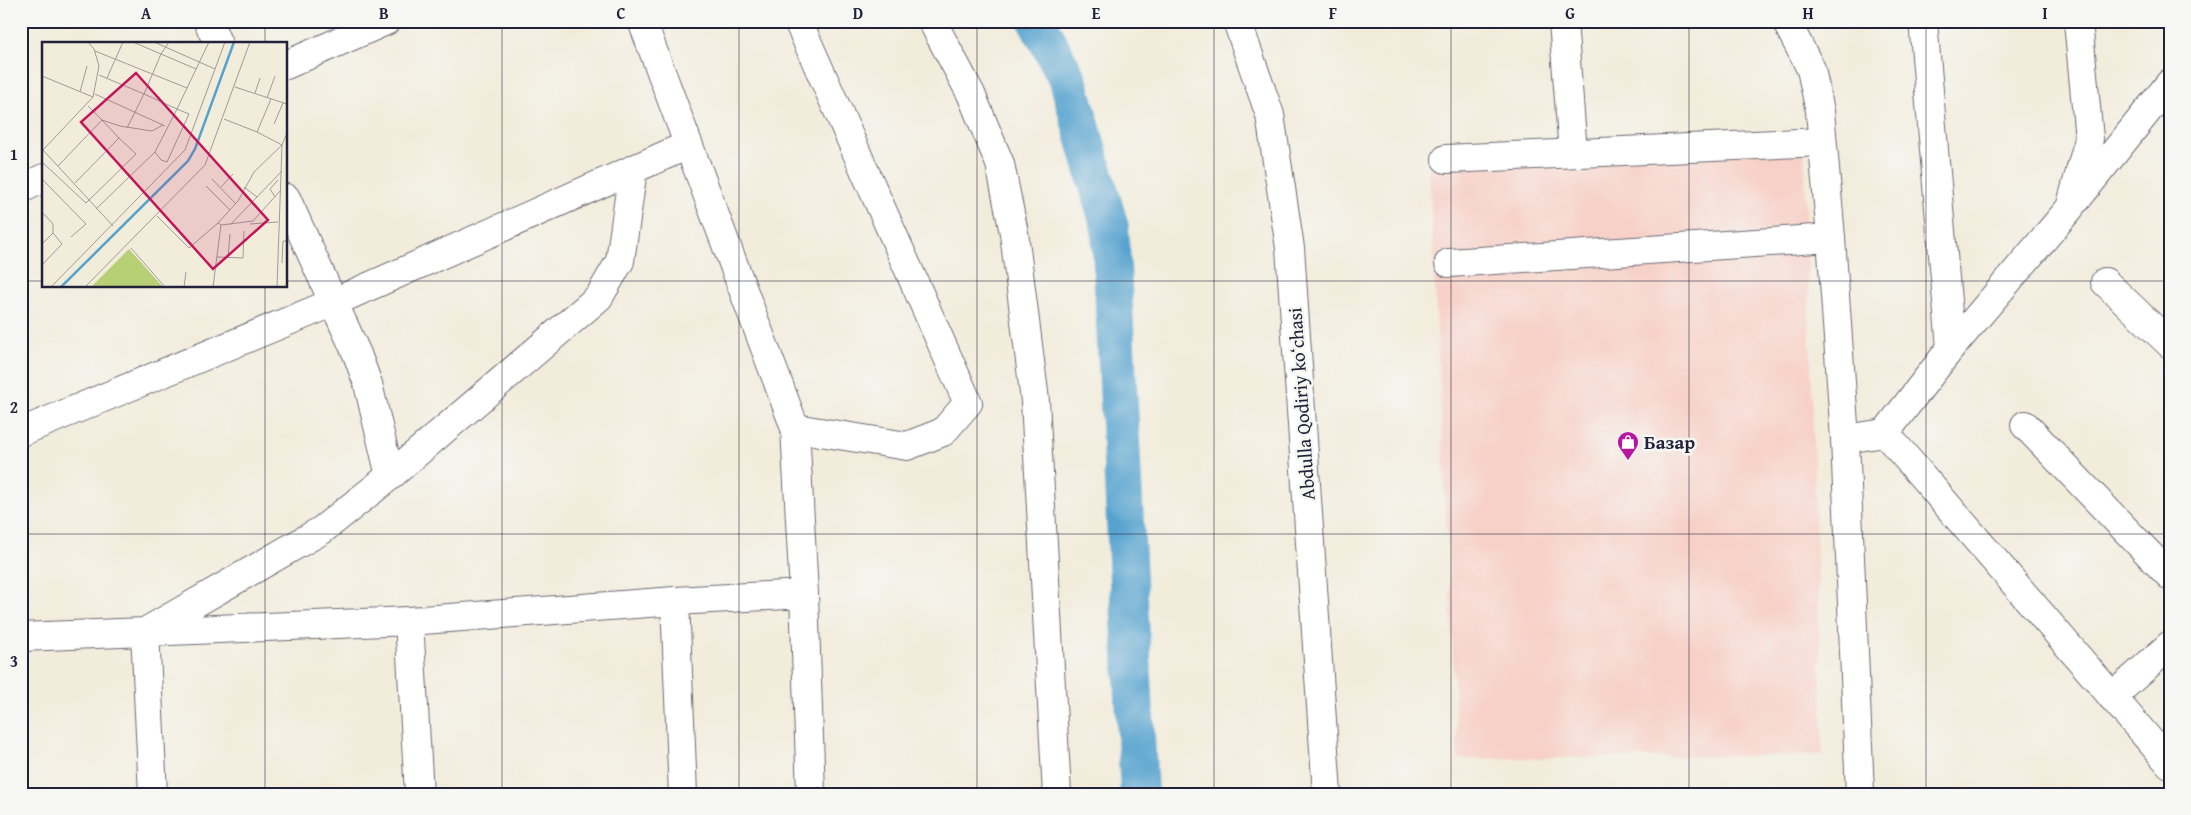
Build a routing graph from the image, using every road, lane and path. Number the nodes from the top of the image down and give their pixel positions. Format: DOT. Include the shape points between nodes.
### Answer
graph roads {
  1 [pos="208,21"];
  2 [pos="386,21"];
  3 [pos="642,21"];
  4 [pos="798,21"];
  5 [pos="932,21"];
  6 [pos="1237,21"];
  7 [pos="1563,21"];
  8 [pos="1786,21"];
  9 [pos="1923,21"];
  10 [pos="2078,21"];
  11 [pos="217,42"];
  12 [pos="288,64"];
  13 [pos="2170,83"];
  14 [pos="1822,142"];
  15 [pos="688,145"];
  16 [pos="1573,153"];
  17 [pos="1446,159"];
  18 [pos="633,169"];
  19 [pos="42,179"];
  20 [pos="21,189"];
  21 [pos="288,203"];
  22 [pos="2070,208"];
  23 [pos="1831,238"];
  24 [pos="1449,264"];
  25 [pos="2105,282"];
  26 [pos="332,303"];
  27 [pos="2170,344"];
  28 [pos="1951,348"];
  29 [pos="2025,425"];
  30 [pos="795,428"];
  31 [pos="21,432"];
  32 [pos="1885,433"];
  33 [pos="1845,439"];
  34 [pos="390,476"];
  35 [pos="2170,576"];
  36 [pos="804,594"];
  37 [pos="675,601"];
  38 [pos="409,621"];
  39 [pos="145,632"];
  40 [pos="21,638"];
  41 [pos="2170,645"];
  42 [pos="2112,697"];
  43 [pos="2170,764"];
  44 [pos="154,794"];
  45 [pos="419,794"];
  46 [pos="683,794"];
  47 [pos="811,794"];
  48 [pos="1057,794"];
  49 [pos="1328,794"];
  50 [pos="1860,794"];
  1 -- 11 [label="street"];
  2 -- 12 [label="street"];
  3 -- 15 [label="street"];
  4 -- 30 [label="street" via="968,403 943,432 907,446"];
  5 -- 48 [label="street" via="971,94 1000,164 1014,233 1035,400"];
  6 -- 49 [label="street, Abdulla Qodiriy koʻchasi" via="1270,115 1290,248"];
  7 -- 16 [label="street"];
  8 -- 14 [label="street" via="1811,69 1820,111"];
  9 -- 28 [label="street"];
  10 -- 22 [label="street" via="2089,139"];
  13 -- 22 [label="street"];
  14 -- 16 [label="street"];
  14 -- 23 [label="street"];
  15 -- 18 [label="street"];
  15 -- 30 [label="street"];
  16 -- 17 [label="street"];
  18 -- 26 [label="street"];
  18 -- 34 [label="street" via="620,261 599,297"];
  19 -- 20 [label="street"];
  21 -- 26 [label="street"];
  22 -- 28 [label="street"];
  23 -- 24 [label="street"];
  23 -- 33 [label="street"];
  25 -- 27 [label="street"];
  26 -- 31 [label="street"];
  26 -- 34 [label="street" via="368,384"];
  28 -- 32 [label="street"];
  29 -- 35 [label="street"];
  30 -- 36 [label="street"];
  32 -- 33 [label="street"];
  32 -- 42 [label="street"];
  33 -- 50 [label="street"];
  34 -- 39 [label="street" via="322,530"];
  36 -- 37 [label="street"];
  36 -- 47 [label="street"];
  37 -- 38 [label="street"];
  37 -- 46 [label="street"];
  38 -- 39 [label="street"];
  38 -- 45 [label="street"];
  39 -- 40 [label="street"];
  39 -- 44 [label="street"];
  41 -- 42 [label="street"];
  42 -- 43 [label="street"];
}
